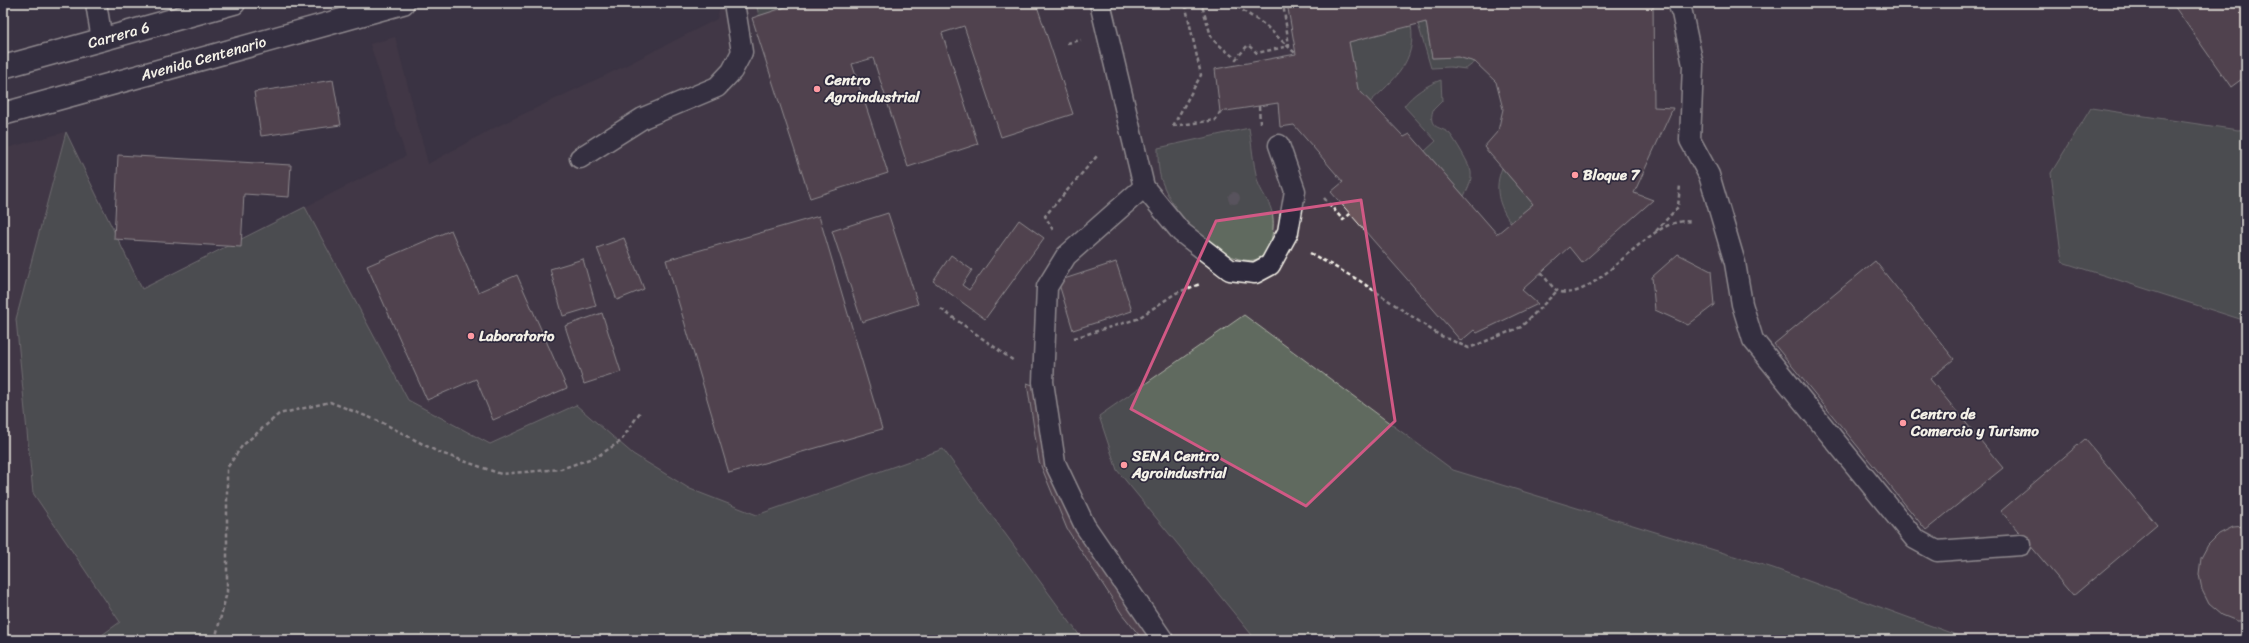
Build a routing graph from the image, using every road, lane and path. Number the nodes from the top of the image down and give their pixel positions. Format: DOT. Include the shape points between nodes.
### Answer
graph roads {
  1 [pos="96,3"];
  2 [pos="234,3"];
  3 [pos="403,3"];
  4 [pos="734,3"];
  5 [pos="1100,3"];
  6 [pos="1185,3"];
  7 [pos="1197,3"];
  8 [pos="1231,3"];
  9 [pos="1283,3"];
  10 [pos="1678,3"];
  11 [pos="102,40"];
  12 [pos="1289,46"];
  13 [pos="1296,54"];
  14 [pos="3,67"];
  15 [pos="1220,112"];
  16 [pos="3,114"];
  17 [pos="1690,140"];
  18 [pos="1279,145"];
  19 [pos="1097,156"];
  20 [pos="580,158"];
  21 [pos="1144,187"];
  22 [pos="1328,202"];
  23 [pos="1350,214"];
  24 [pos="1045,216"];
  25 [pos="1699,224"];
  26 [pos="1288,232"];
  27 [pos="1655,233"];
  28 [pos="1230,270"];
  29 [pos="1541,274"];
  30 [pos="1558,290"];
  31 [pos="941,309"];
  32 [pos="1044,346"];
  33 [pos="1043,382"];
  34 [pos="640,412"];
  35 [pos="2021,545"];
  36 [pos="215,640"];
  37 [pos="1163,640"];
  1 -- 11 [label="lane"];
  2 -- 11 [label="main road, Carrera 6"];
  3 -- 16 [label="main road, Avenida Centenario"];
  4 -- 20 [label="lane" via="742,52 732,71 717,87 643,118"];
  5 -- 21 [label="lane"];
  6 -- 15 [label="path" via="1201,75 1173,126 1216,120"];
  7 -- 12 [label="path" via="1203,9 1212,39 1236,59 1248,45 1257,53"];
  8 -- 12 [label="path" via="1265,25"];
  9 -- 12 [label="path"];
  10 -- 17 [label="lane" via="1693,65"];
  11 -- 14 [label="main road, Carrera 6"];
  12 -- 13 [label="path"];
  17 -- 27 [label="path" via="1681,176 1678,207"];
  17 -- 35 [label="lane" via="1709,176 1735,263 1742,304 1753,340 1915,539 1937,550"];
  18 -- 26 [label="lane" via="1294,191"];
  19 -- 24 [label="path"];
  21 -- 28 [label="lane" via="1181,232"];
  21 -- 32 [label="lane" via="1066,256 1047,286"];
  22 -- 23 [label="path" via="1343,220"];
  25 -- 27 [label="path" via="1683,220"];
  26 -- 28 [label="lane" via="1270,265 1255,273"];
  26 -- 30 [label="path" via="1313,256 1360,281 1439,335 1469,348 1521,328"];
  27 -- 30 [label="path" via="1591,284 1575,293"];
  28 -- 32 [label="path" via="1176,293 1137,319"];
  29 -- 30 [label="path"];
  31 -- 33 [label="path"];
  32 -- 33 [label="lane"];
  33 -- 37 [label="lane" via="1055,463 1085,526"];
  34 -- 36 [label="path" via="621,441 598,456 561,469 501,474 438,452 381,422 330,402 279,414 242,446 227,468 227,592"];
}
